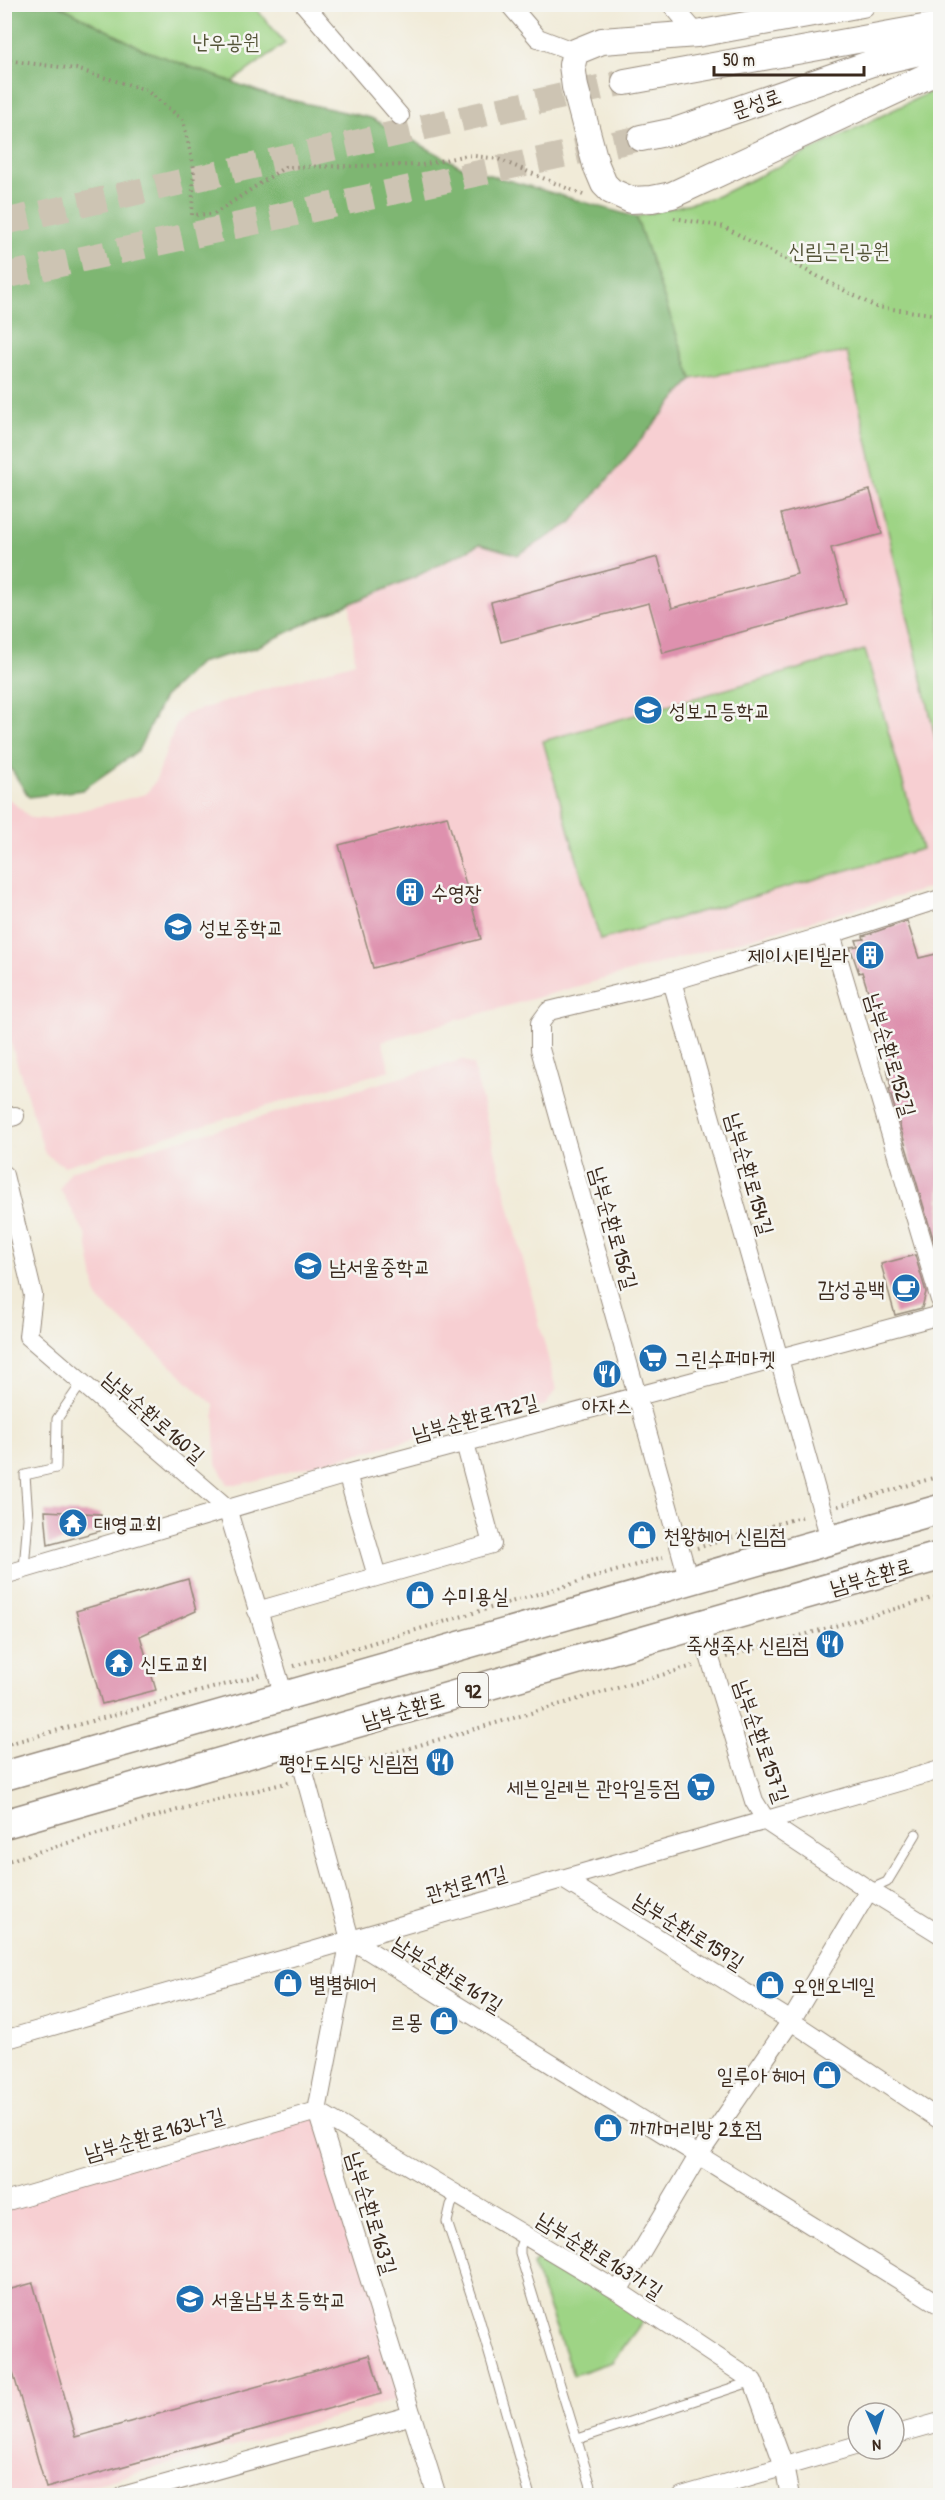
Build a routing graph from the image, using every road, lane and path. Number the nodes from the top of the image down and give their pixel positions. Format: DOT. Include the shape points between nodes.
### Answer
graph roads {
  1 [pos="304,4"];
  2 [pos="508,4"];
  3 [pos="671,4"];
  4 [pos="862,4"];
  5 [pos="940,25"];
  6 [pos="697,34"];
  7 [pos="940,47"];
  8 [pos="575,52"];
  9 [pos="4,60"];
  10 [pos="940,70"];
  11 [pos="625,82"];
  12 [pos="400,116"];
  13 [pos="641,138"];
  14 [pos="584,195"];
  15 [pos="671,218"];
  16 [pos="940,315"];
  17 [pos="940,899"];
  18 [pos="831,934"];
  19 [pos="672,981"];
  20 [pos="4,1175"];
  21 [pos="940,1300"];
  22 [pos="940,1315"];
  23 [pos="778,1358"];
  24 [pos="81,1384"];
  25 [pos="639,1396"];
  26 [pos="465,1443"];
  27 [pos="346,1474"];
  28 [pos="940,1476"];
  29 [pos="227,1508"];
  30 [pos="940,1509"];
  31 [pos="822,1511"];
  32 [pos="830,1539"];
  33 [pos="681,1552"];
  34 [pos="940,1556"];
  35 [pos="24,1569"];
  36 [pos="4,1575"];
  37 [pos="377,1576"];
  38 [pos="689,1581"];
  39 [pos="940,1596"];
  40 [pos="257,1611"];
  41 [pos="700,1626"];
  42 [pos="711,1661"];
  43 [pos="280,1684"];
  44 [pos="295,1740"];
  45 [pos="4,1745"];
  46 [pos="940,1770"];
  47 [pos="4,1776"];
  48 [pos="306,1778"];
  49 [pos="766,1822"];
  50 [pos="4,1824"];
  51 [pos="916,1834"];
  52 [pos="4,1862"];
  53 [pos="563,1879"];
  54 [pos="869,1890"];
  55 [pos="940,1934"];
  56 [pos="350,1939"];
  57 [pos="791,2021"];
  58 [pos="4,2040"];
  59 [pos="317,2111"];
  60 [pos="940,2120"];
  61 [pos="698,2156"];
  62 [pos="458,2194"];
  63 [pos="4,2202"];
  64 [pos="525,2234"];
  65 [pos="618,2291"];
  66 [pos="940,2305"];
  67 [pos="753,2381"];
  68 [pos="412,2415"];
  69 [pos="940,2422"];
  70 [pos="906,2432"];
  71 [pos="578,2439"];
  72 [pos="846,2448"];
  73 [pos="784,2466"];
  74 [pos="123,2496"];
  75 [pos="437,2496"];
  76 [pos="530,2496"];
  77 [pos="594,2496"];
  78 [pos="682,2496"];
  79 [pos="790,2496"];
  1 -- 12 [label="street"];
  2 -- 8 [label="street" via="538,38"];
  3 -- 6 [label="street"];
  4 -- 6 [label="main road"];
  5 -- 11 [label="main road, 문성로"];
  6 -- 8 [label="main road" via="602,41"];
  7 -- 13 [label="main road, 문성로" via="872,63 675,131"];
  8 -- 10 [label="main road" via="574,87 600,176 611,191 631,200 672,195"];
  9 -- 14 [label="path" via="76,69 146,90 183,120 194,168 192,215 214,214 285,167 422,165 467,155 498,159"];
  15 -- 16 [label="path" via="724,226 876,307"];
  17 -- 18 [label="street"];
  18 -- 19 [label="street"];
  18 -- 21 [label="street, 남부순환로152길"];
  19 -- 23 [label="street, 남부순환로154길"];
  19 -- 25 [label="street, 남부순환로156길" via="549,1011 540,1023 540,1049"];
  20 -- 24 [label="street, 남부순환로160길" via="33,1294 28,1336"];
  22 -- 23 [label="street, 남부순환로172길"];
  23 -- 25 [label="street, 남부순환로172길"];
  23 -- 31 [label="street, 남부순환로154길"];
  24 -- 29 [label="street, 남부순환로160길"];
  24 -- 35 [label="lane" via="57,1419 56,1468 25,1475 28,1518"];
  25 -- 26 [label="street, 남부순환로172길"];
  25 -- 33 [label="street, 남부순환로156길"];
  26 -- 27 [label="street, 남부순환로172길"];
  26 -- 37 [label="street" via="492,1544"];
  27 -- 29 [label="street, 남부순환로172길"];
  27 -- 37 [label="street"];
  28 -- 31 [label="path"];
  29 -- 35 [label="street, 남부순환로172길"];
  29 -- 40 [label="street"];
  30 -- 32 [label="main road, 92"];
  31 -- 32 [label="street, 남부순환로154길"];
  31 -- 33 [label="path"];
  32 -- 38 [label="main road, 92"];
  33 -- 38 [label="street, 남부순환로156길"];
  33 -- 43 [label="path"];
  34 -- 41 [label="main road, 남부순환로 / 92"];
  35 -- 36 [label="street, 남부순환로172길"];
  37 -- 40 [label="street"];
  38 -- 43 [label="main road, 92"];
  39 -- 42 [label="path"];
  40 -- 43 [label="street"];
  41 -- 42 [label="street, 남부순환로157길"];
  41 -- 44 [label="main road, 남부순환로 / 92"];
  42 -- 48 [label="path"];
  42 -- 49 [label="street, 남부순환로157길" via="754,1801"];
  43 -- 45 [label="path"];
  43 -- 47 [label="main road, 92"];
  44 -- 48 [label="street"];
  44 -- 50 [label="main road, 남부순환로 / 92"];
  46 -- 49 [label="street, 관천로11길"];
  48 -- 52 [label="path" via="181,1809"];
  48 -- 56 [label="street"];
  49 -- 53 [label="street, 관천로11길"];
  49 -- 54 [label="street, 남부순환로157길"];
  51 -- 54 [label="lane" via="887,1882"];
  53 -- 56 [label="street, 관천로11길"];
  53 -- 57 [label="street, 남부순환로159길"];
  54 -- 55 [label="street, 남부순환로157길"];
  54 -- 57 [label="street"];
  56 -- 58 [label="street, 관천로11길"];
  56 -- 59 [label="street, 남부순환로163길"];
  56 -- 61 [label="street, 남부순환로161길"];
  57 -- 60 [label="street, 남부순환로159길"];
  57 -- 61 [label="street"];
  59 -- 62 [label="street, 남부순환로163가길"];
  59 -- 63 [label="street, 남부순환로163나길"];
  59 -- 68 [label="street, 남부순환로163길"];
  61 -- 65 [label="street"];
  61 -- 66 [label="street, 남부순환로161길"];
  62 -- 64 [label="street, 남부순환로163가길"];
  62 -- 76 [label="lane" via="447,2222"];
  64 -- 65 [label="street, 남부순환로163가길"];
  64 -- 71 [label="lane" via="520,2254"];
  65 -- 67 [label="street, 남부순환로163가길"];
  67 -- 71 [label="lane"];
  67 -- 73 [label="street"];
  68 -- 74 [label="street"];
  68 -- 75 [label="street, 남부순환로163길"];
  69 -- 70 [label="street"];
  71 -- 77 [label="lane"];
  72 -- 73 [label="street"];
  73 -- 78 [label="street"];
  73 -- 79 [label="street"];
}
